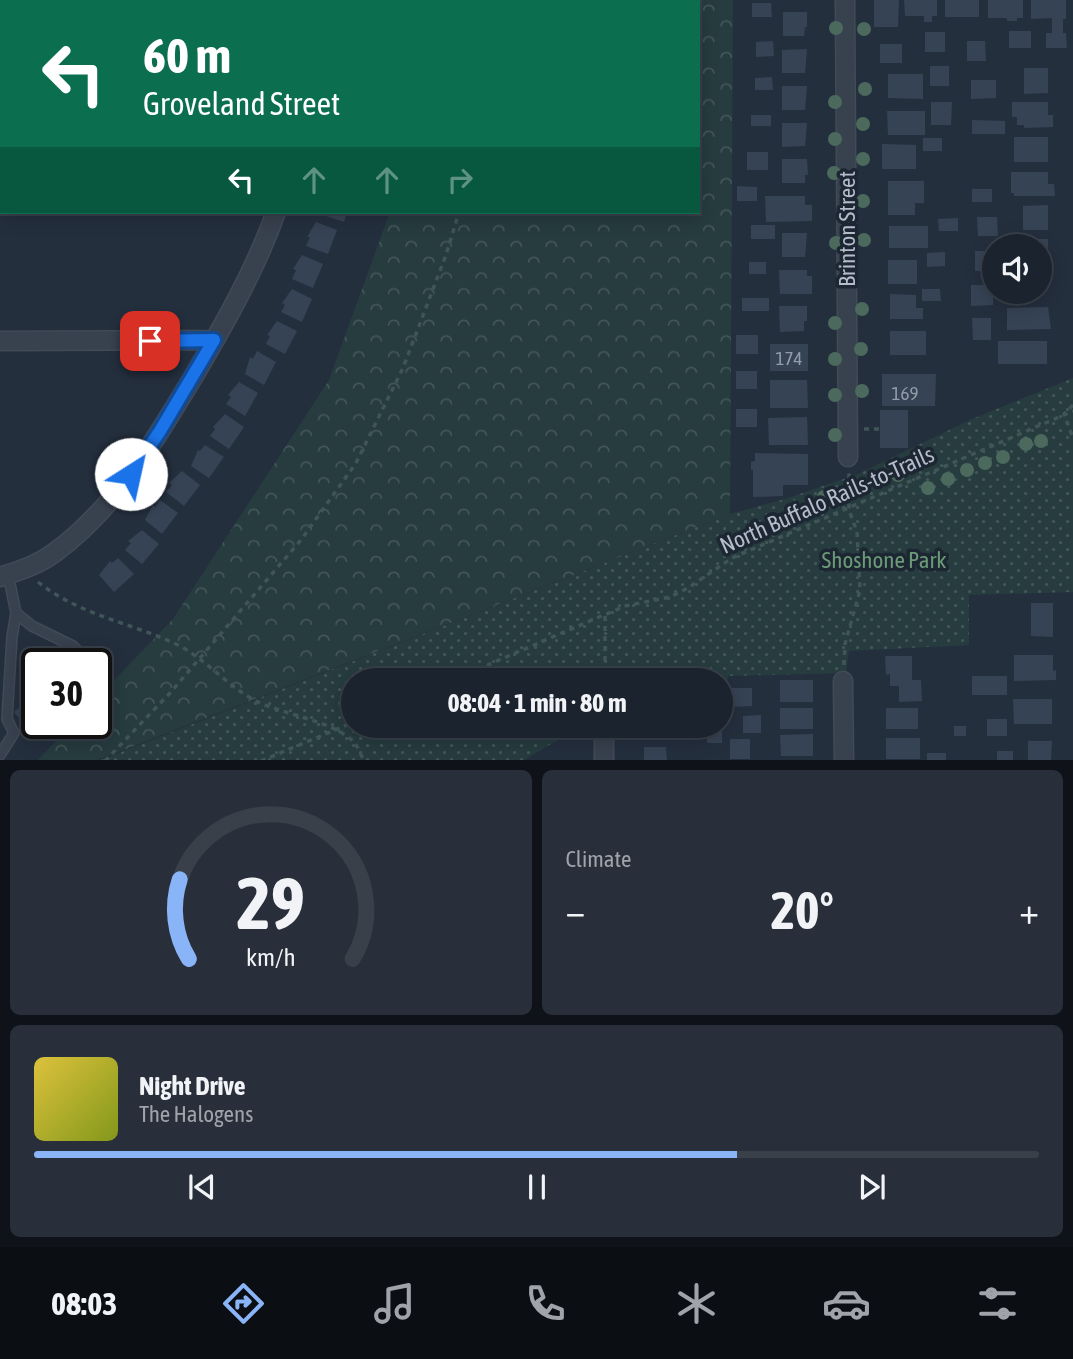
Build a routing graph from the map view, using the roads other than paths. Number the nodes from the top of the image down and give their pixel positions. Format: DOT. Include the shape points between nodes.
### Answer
graph roads {
  1 [pos="845,0"];
  2 [pos="275,214"];
  3 [pos="214,340"];
  4 [pos="0,341"];
  5 [pos="848,457"];
  6 [pos="4,575"];
  7 [pos="16,613"];
  8 [pos="75,648"];
  9 [pos="843,681"];
  10 [pos="604,738"];
  11 [pos="0,755"];
  12 [pos="604,760"];
  13 [pos="844,760"];
  1 -- 5 [label="street, Brinton Street"];
  2 -- 3 [label="street"];
  3 -- 4 [label="street"];
  3 -- 6 [label="street" via="131,474 96,514 51,556"];
  6 -- 7 [label="lane"];
  7 -- 8 [label="lane"];
  7 -- 11 [label="lane" via="6,704 14,733"];
  9 -- 13 [label="street"];
  10 -- 12 [label="street"];
}
